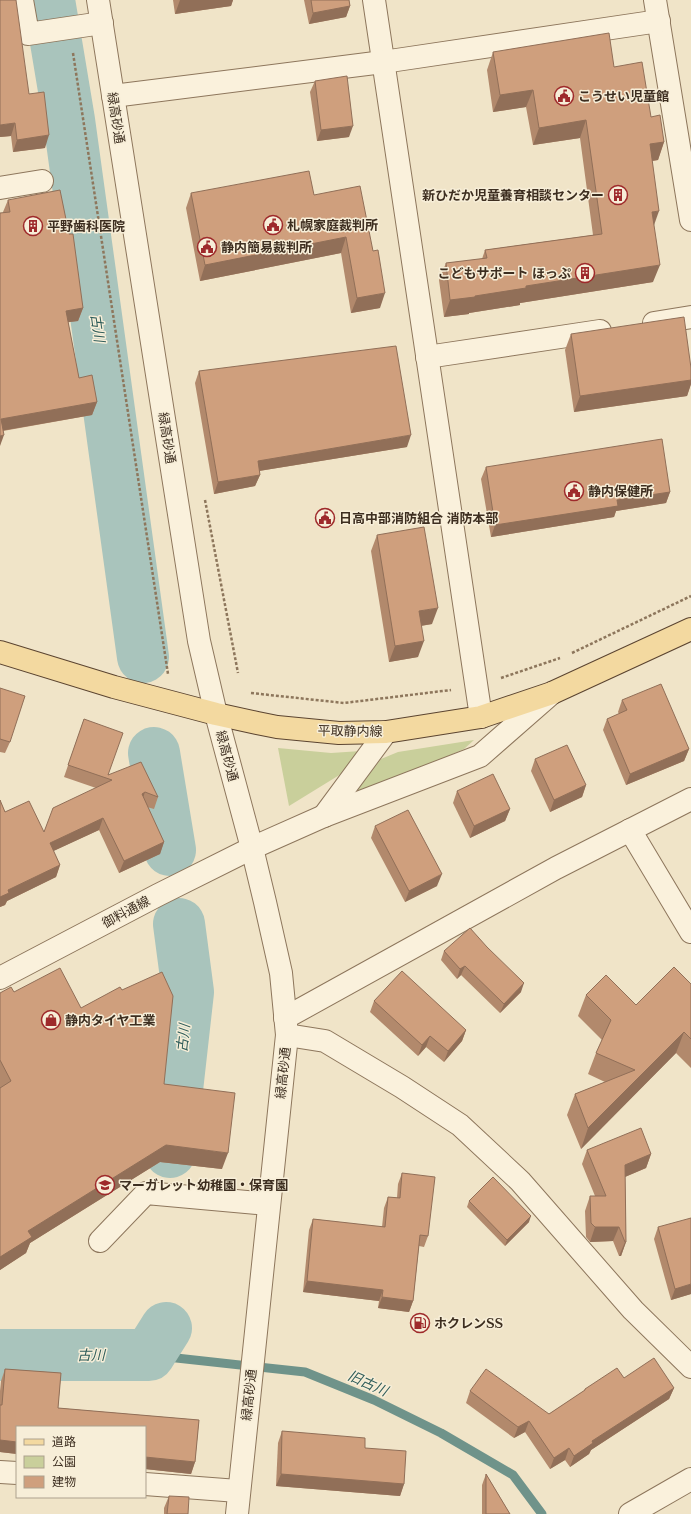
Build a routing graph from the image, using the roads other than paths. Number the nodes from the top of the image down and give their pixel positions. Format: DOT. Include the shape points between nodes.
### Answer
graph roads {
  1 [pos="22,0"];
  2 [pos="98,0"];
  3 [pos="374,0"];
  4 [pos="655,0"];
  5 [pos="659,21"];
  6 [pos="102,24"];
  7 [pos="384,62"];
  8 [pos="113,96"];
  9 [pos="42,181"];
  10 [pos="0,188"];
  11 [pos="691,220"];
  12 [pos="691,317"];
  13 [pos="427,357"];
  14 [pos="691,629"];
  15 [pos="0,652"];
  16 [pos="552,693"];
  17 [pos="216,714"];
  18 [pos="481,717"];
  19 [pos="386,732"];
  20 [pos="691,799"];
  21 [pos="324,816"];
  22 [pos="630,830"];
  23 [pos="252,848"];
  24 [pos="691,932"];
  25 [pos="0,978"];
  26 [pos="286,1026"];
  27 [pos="269,1204"];
  28 [pos="100,1241"];
  29 [pos="691,1367"];
  30 [pos="0,1472"];
  31 [pos="16,1473"];
  32 [pos="691,1479"];
  33 [pos="146,1484"];
  34 [pos="238,1491"];
  35 [pos="237,1514"];
  36 [pos="630,1514"];
  1 -- 6 [label="street" via="28,34"];
  2 -- 6 [label="street, 緑高砂通"];
  3 -- 7 [label="street"];
  4 -- 5 [label="street"];
  5 -- 7 [label="street"];
  5 -- 11 [label="street"];
  6 -- 8 [label="street, 緑高砂通"];
  7 -- 8 [label="street"];
  7 -- 13 [label="street"];
  8 -- 17 [label="street, 緑高砂通" via="199,642"];
  9 -- 10 [label="street"];
  12 -- 13 [label="street"];
  13 -- 18 [label="street"];
  14 -- 16 [label="main road, 平取静内線"];
  15 -- 17 [label="main road, 平取静内線" via="114,687"];
  16 -- 18 [label="main road, 平取静内線"];
  16 -- 21 [label="street, 御料通線" via="480,756"];
  17 -- 19 [label="main road, 平取静内線" via="277,727 339,733"];
  17 -- 23 [label="street, 緑高砂通"];
  18 -- 19 [label="main road, 平取静内線"];
  19 -- 21 [label="street"];
  20 -- 22 [label="street"];
  21 -- 23 [label="street, 御料通線"];
  22 -- 24 [label="street"];
  22 -- 26 [label="street" via="556,868"];
  23 -- 25 [label="street, 御料通線"];
  23 -- 26 [label="street, 緑高砂通" via="281,973"];
  26 -- 27 [label="street, 緑高砂通"];
  26 -- 29 [label="street" via="325,1041 460,1125 520,1181 633,1310"];
  27 -- 28 [label="street" via="146,1193"];
  27 -- 34 [label="street, 緑高砂通"];
  30 -- 31 [label="street"];
  32 -- 36 [label="street"];
  33 -- 34 [label="street"];
  34 -- 35 [label="street, 緑高砂通"];
}
